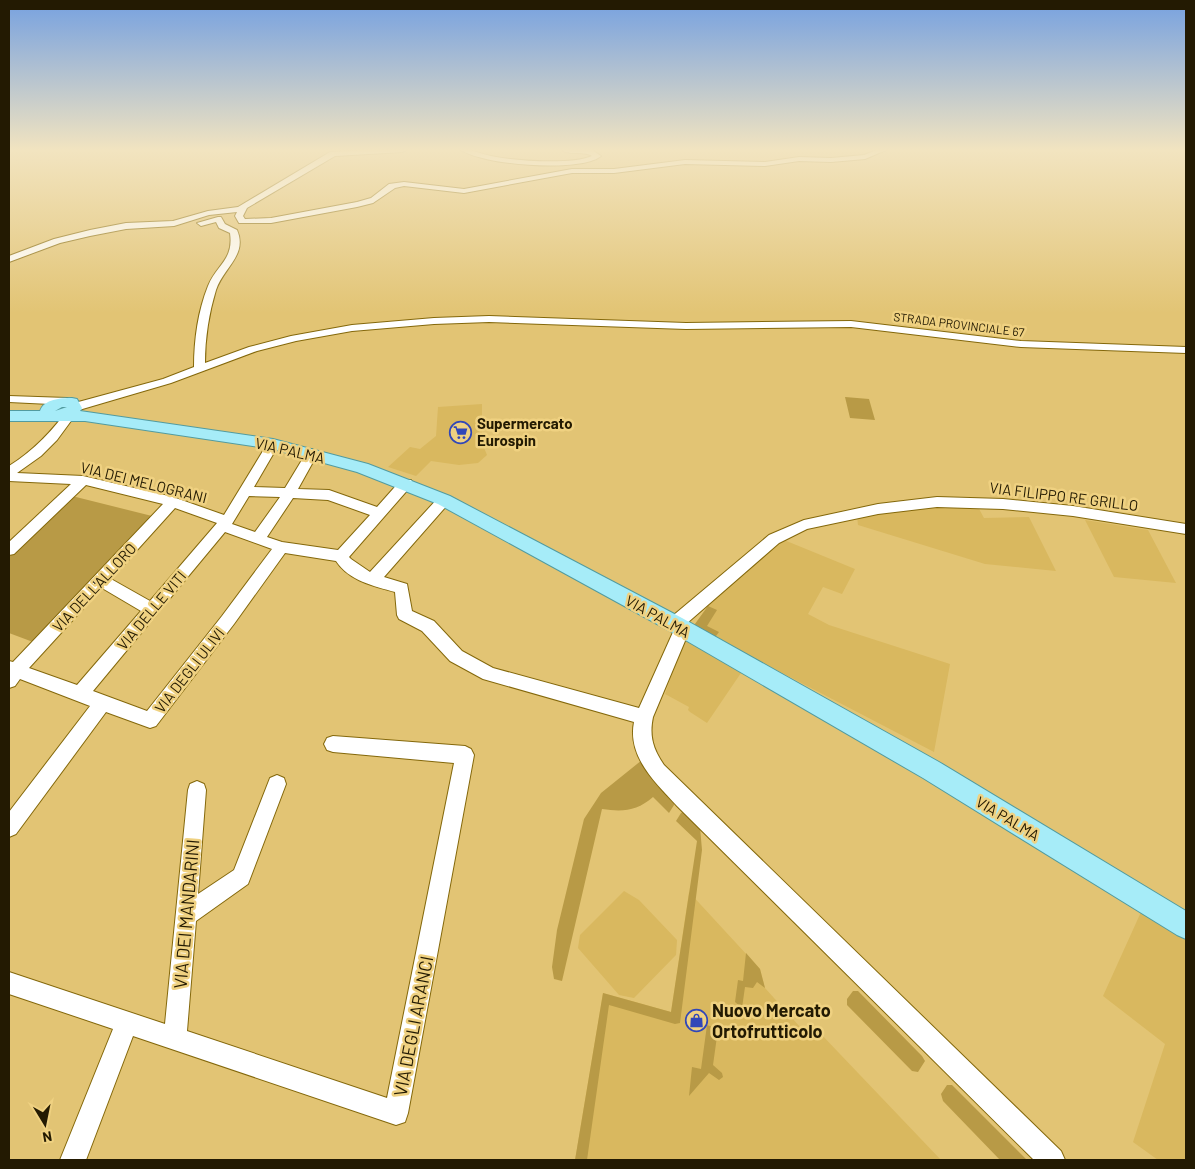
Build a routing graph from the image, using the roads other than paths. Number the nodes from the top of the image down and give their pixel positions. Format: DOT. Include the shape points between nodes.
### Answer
graph roads {
  1 [pos="250,205"];
  2 [pos="355,205"];
  3 [pos="244,208"];
  4 [pos="167,224"];
  5 [pos="9,259"];
  6 [pos="1186,350"];
  7 [pos="200,369"];
  8 [pos="12,400"];
  9 [pos="64,412"];
  10 [pos="13,416"];
  11 [pos="273,444"];
  12 [pos="312,454"];
  13 [pos="9,472"];
  14 [pos="9,477"];
  15 [pos="82,480"];
  16 [pos="406,483"];
  17 [pos="245,490"];
  18 [pos="289,493"];
  19 [pos="444,500"];
  20 [pos="173,502"];
  21 [pos="379,513"];
  22 [pos="225,524"];
  23 [pos="1186,529"];
  24 [pos="258,539"];
  25 [pos="12,545"];
  26 [pos="281,547"];
  27 [pos="341,556"];
  28 [pos="373,579"];
  29 [pos="100,580"];
  30 [pos="151,609"];
  31 [pos="679,627"];
  32 [pos="11,674"];
  33 [pos="80,695"];
  34 [pos="102,704"];
  35 [pos="644,717"];
  36 [pos="333,744"];
  37 [pos="276,784"];
  38 [pos="197,790"];
  39 [pos="10,823"];
  40 [pos="186,915"];
  41 [pos="1186,926"];
  42 [pos="9,982"];
  43 [pos="127,1022"];
  44 [pos="175,1039"];
  45 [pos="73,1160"];
  46 [pos="1052,1160"];
  1 -- 3 [label="street"];
  2 -- 3 [label="street" via="281,220 242,221 239,216"];
  3 -- 4 [label="street"];
  4 -- 5 [label="street" via="126,226 90,233"];
  4 -- 7 [label="street" via="189,225 218,219 222,226 234,232 232,260 216,278 209,296"];
  6 -- 7 [label="street, STRADA PROVINCIALE 67" via="1021,344 852,324 686,326 489,319 352,328 295,338"];
  7 -- 9 [label="street, STRADA PROVINCIALE 67"];
  8 -- 9 [label="street"];
  8 -- 9 [label="street"];
  9 -- 10 [label="main road, VIA PALMA"];
  9 -- 11 [label="main road, VIA PALMA"];
  9 -- 13 [label="street" via="45,447"];
  11 -- 12 [label="main road, VIA PALMA"];
  11 -- 17 [label="street, VIA DELLE VITI"];
  12 -- 16 [label="main road, VIA PALMA"];
  12 -- 18 [label="street"];
  14 -- 15 [label="street, VIA DEI MELOGRANI"];
  15 -- 20 [label="street, VIA DEI MELOGRANI"];
  15 -- 25 [label="street"];
  16 -- 19 [label="main road, VIA PALMA"];
  16 -- 21 [label="street"];
  17 -- 18 [label="street"];
  17 -- 22 [label="street, VIA DELLE VITI"];
  18 -- 21 [label="street" via="329,495"];
  18 -- 24 [label="street"];
  19 -- 28 [label="street"];
  19 -- 31 [label="main road, VIA PALMA"];
  20 -- 22 [label="street, VIA DEI MELOGRANI"];
  20 -- 29 [label="street, VIA DELL'ALLORO"];
  21 -- 27 [label="street"];
  22 -- 24 [label="street, VIA DEI MELOGRANI"];
  22 -- 30 [label="street, VIA DELLE VITI"];
  23 -- 31 [label="street, VIA FILIPPO RE GRILLO" via="1073,510 1003,504 936,502 878,508 804,525 774,539"];
  24 -- 26 [label="street, VIA DEI MELOGRANI"];
  26 -- 27 [label="street, VIA DEI MELOGRANI"];
  26 -- 34 [label="street, VIA DEGLI ULIVI" via="150,720"];
  27 -- 28 [label="street" via="345,564"];
  28 -- 35 [label="street" via="402,588 405,615 428,626 456,656 489,674"];
  29 -- 30 [label="street"];
  29 -- 32 [label="street, VIA DELL'ALLORO"];
  30 -- 33 [label="street, VIA DELLE VITI"];
  31 -- 35 [label="street"];
  31 -- 41 [label="main road, VIA PALMA" via="931,770"];
  32 -- 33 [label="street, VIA DEGLI ULIVI"];
  33 -- 34 [label="street, VIA DEGLI ULIVI"];
  34 -- 39 [label="street"];
  35 -- 46 [label="street" via="643,741 647,756 664,778"];
  36 -- 44 [label="street, VIA DEGLI ARANCI" via="465,755 396,1113"];
  37 -- 40 [label="street" via="241,877"];
  38 -- 40 [label="street, VIA DEI MANDARINI"];
  40 -- 44 [label="street, VIA DEI MANDARINI"];
  42 -- 43 [label="street, VIA DEGLI ARANCI"];
  43 -- 44 [label="street, VIA DEGLI ARANCI"];
  43 -- 45 [label="street"];
}
